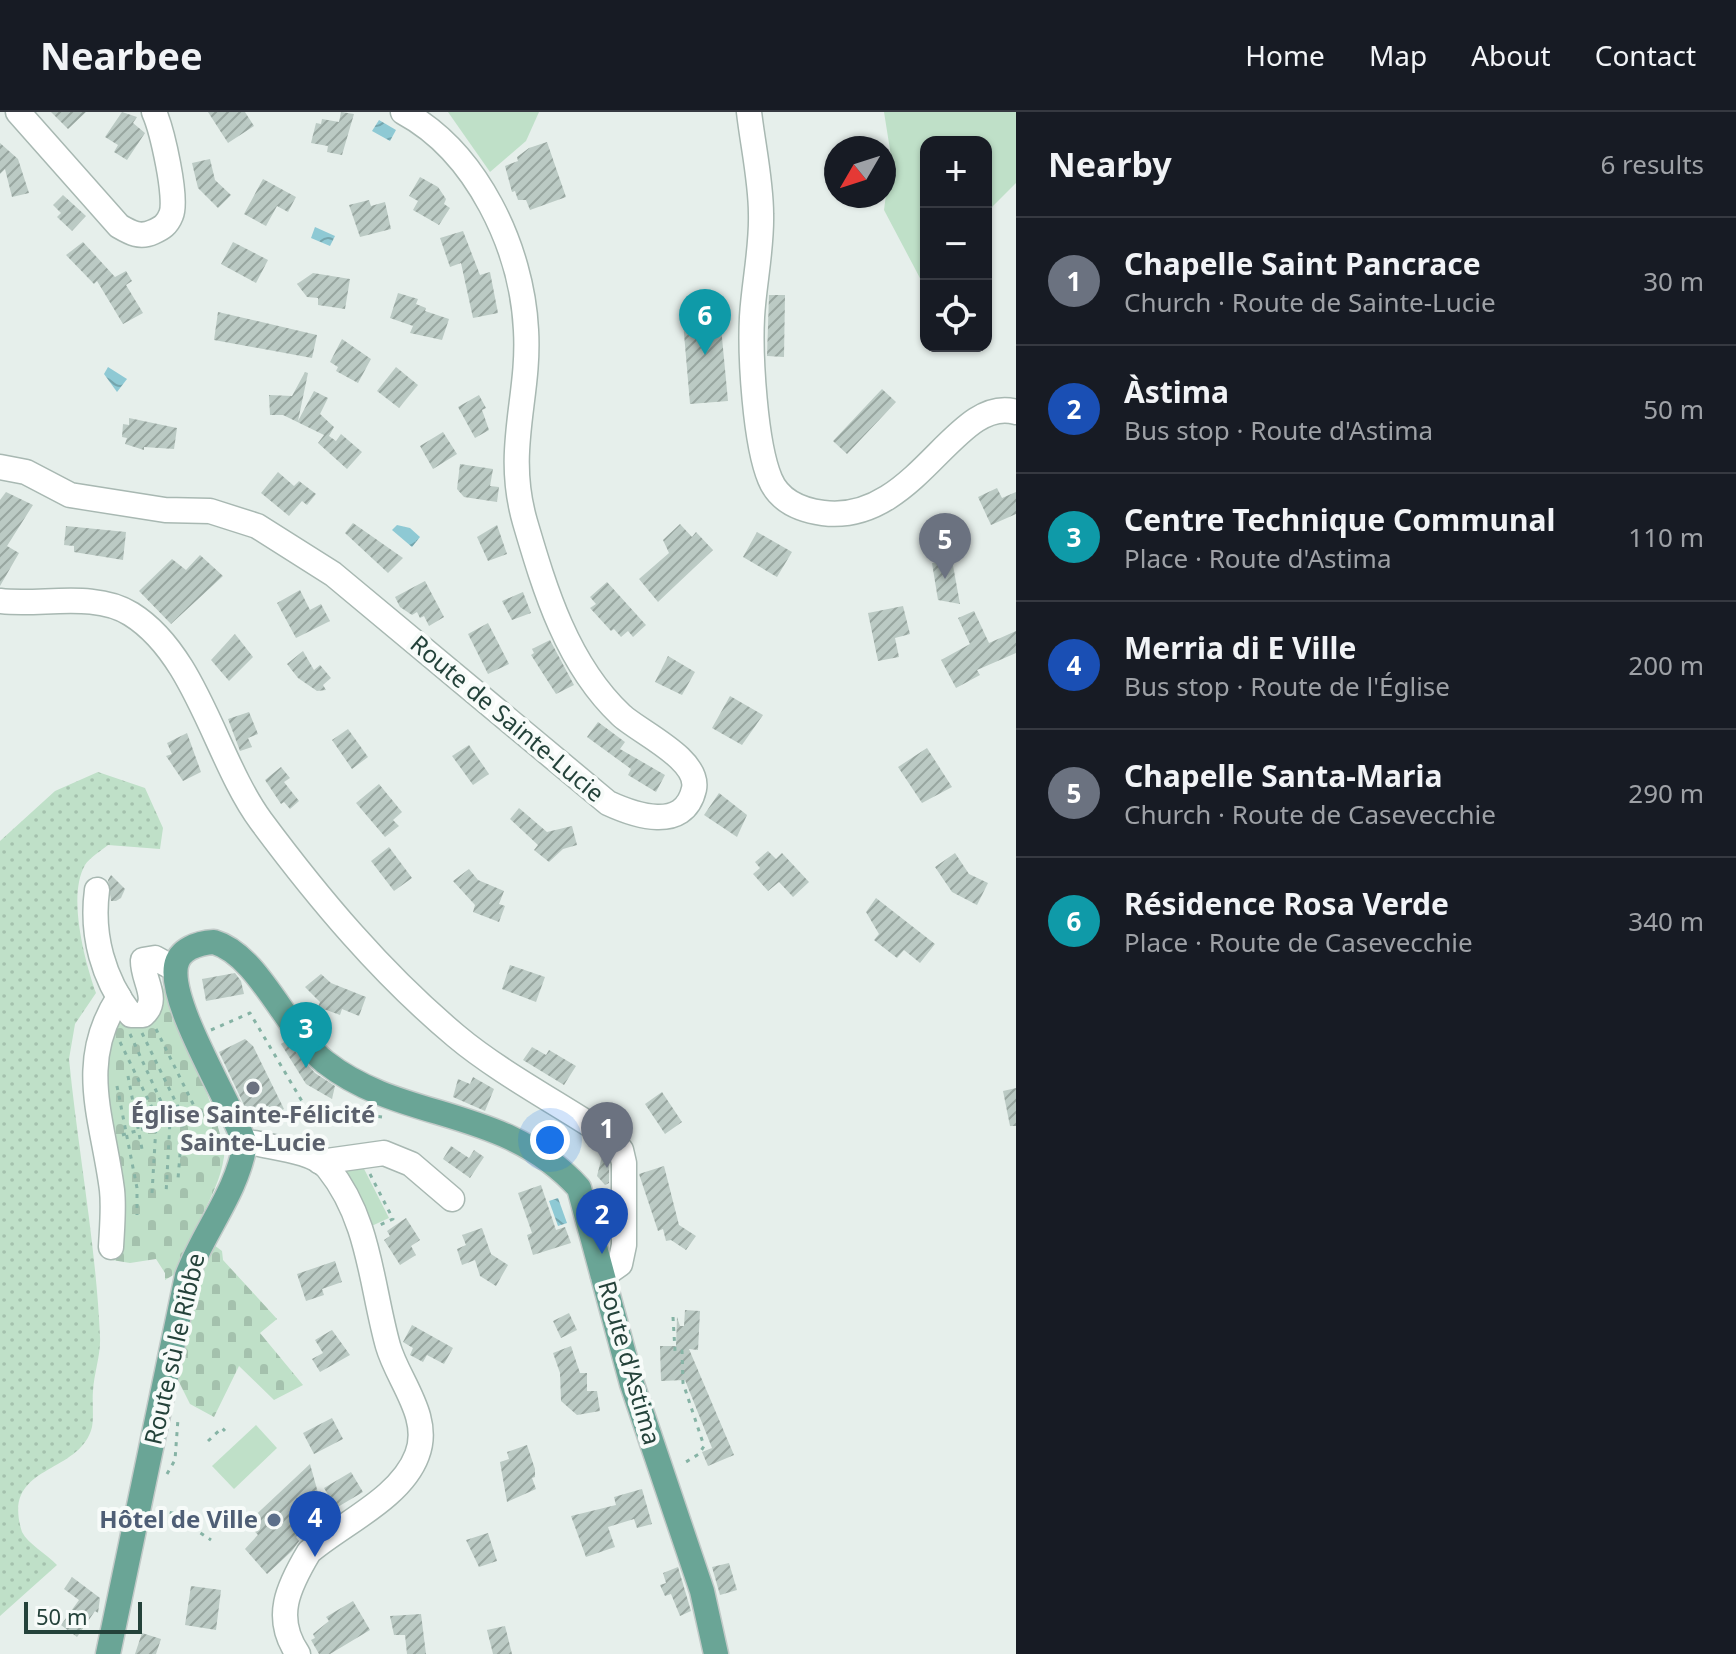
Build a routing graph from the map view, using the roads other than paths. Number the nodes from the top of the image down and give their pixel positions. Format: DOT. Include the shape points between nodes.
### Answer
graph roads {
  1 [pos="18,112"];
  2 [pos="154,112"];
  3 [pos="403,112"];
  4 [pos="749,112"];
  5 [pos="1016,412"];
  6 [pos="0,467"];
  7 [pos="0,601"];
  8 [pos="97,890"];
  9 [pos="175,969"];
  10 [pos="119,997"];
  11 [pos="245,1144"];
  12 [pos="317,1160"];
  13 [pos="452,1199"];
  14 [pos="111,1247"];
  15 [pos="603,1276"];
  16 [pos="287,1648"];
  17 [pos="108,1654"];
  18 [pos="716,1654"];
  1 -- 2 [label="street" via="119,226 147,234 164,227 172,212 164,135"];
  3 -- 6 [label="street, Route de Sainte-Lucie" via="426,124 473,176 490,203 516,270 527,330 514,455 523,513 549,602 583,667 620,714 680,758 693,774 694,789 685,806 666,818 639,817 608,803 333,574 257,526 210,511 138,507 70,495 26,472"];
  4 -- 5 [label="street" via="761,214 752,321 759,438 771,481 783,496 801,510 860,513 923,471 966,424 989,413"];
  7 -- 15 [label="street" via="105,603 131,614 157,636 182,670 237,784 260,819 387,973 458,1038 612,1139 624,1163 624,1245 620,1264"];
  8 -- 10 [label="street" via="99,955"];
  9 -- 10 [label="street" via="155,958 143,960 152,997 143,1015 131,1015"];
  9 -- 11 [label="main road" via="176,987 195,1036"];
  9 -- 15 [label="main road, Route d'Astima" via="186,949 205,942 224,945 323,1061 349,1078 515,1137 541,1152 579,1188"];
  10 -- 14 [label="street" via="99,1037 93,1071 115,1138"];
  11 -- 12 [label="street"];
  11 -- 17 [label="main road, Route sù le Ribbe" via="231,1192 187,1276"];
  12 -- 13 [label="street" via="384,1153 411,1164"];
  12 -- 16 [label="street" via="339,1185 370,1254 389,1348 418,1411 419,1452 408,1474 388,1493 309,1552 283,1615"];
  15 -- 18 [label="main road, Route d'Astima" via="632,1384 702,1591"];
}
